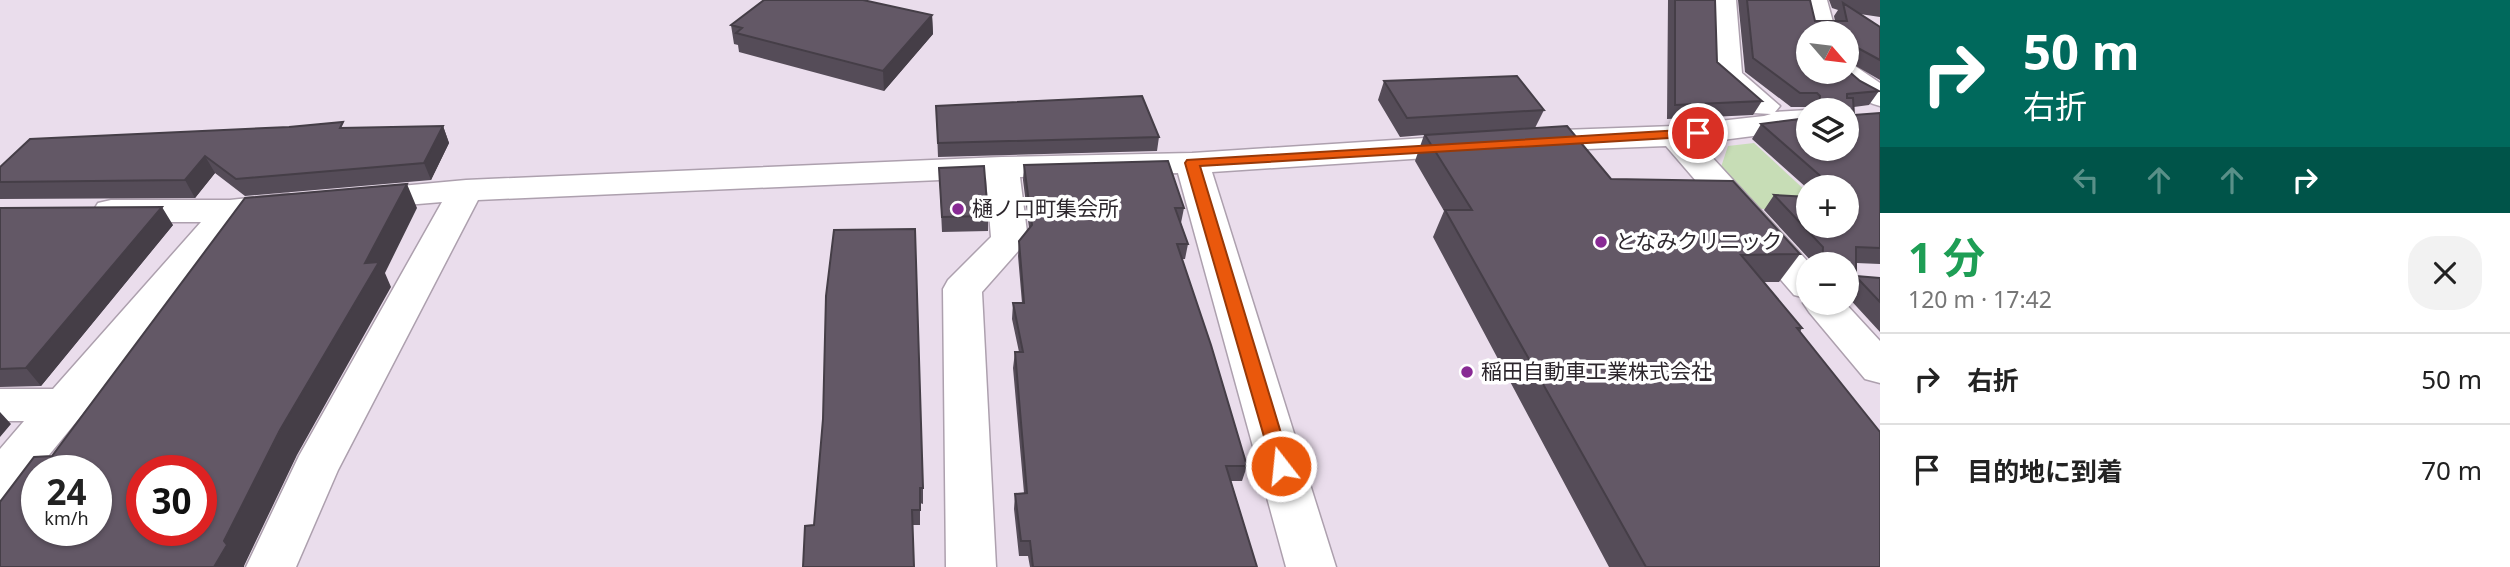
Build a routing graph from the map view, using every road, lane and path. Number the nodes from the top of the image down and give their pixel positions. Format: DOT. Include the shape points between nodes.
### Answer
graph roads {
  1 [pos="1723,0"];
  2 [pos="1814,0"];
  3 [pos="1819,21"];
  4 [pos="1854,84"];
  5 [pos="1872,110"];
  6 [pos="1795,119"];
  7 [pos="1675,135"];
  8 [pos="1192,163"];
  9 [pos="1002,167"];
  10 [pos="466,190"];
  11 [pos="81,211"];
  12 [pos="230,211"];
  13 [pos="1796,270"];
  14 [pos="1835,315"];
  15 [pos="1880,368"];
  16 [pos="0,405"];
  17 [pos="62,405"];
  18 [pos="0,481"];
  19 [pos="271,567"];
  20 [pos="971,567"];
  21 [pos="1311,567"];
  1 -- 6 [label="street" via="1727,76"];
  2 -- 3 [label="street"];
  4 -- 5 [label="street"];
  6 -- 7 [label="street"];
  7 -- 8 [label="street"];
  7 -- 13 [label="street"];
  8 -- 9 [label="street"];
  8 -- 21 [label="street"];
  9 -- 10 [label="street"];
  9 -- 20 [label="street" via="1010,240 962,289"];
  10 -- 12 [label="street"];
  10 -- 19 [label="street" via="316,469"];
  11 -- 12 [label="street"];
  12 -- 17 [label="street"];
  14 -- 15 [label="street"];
  16 -- 17 [label="street"];
  17 -- 18 [label="street"];
}
